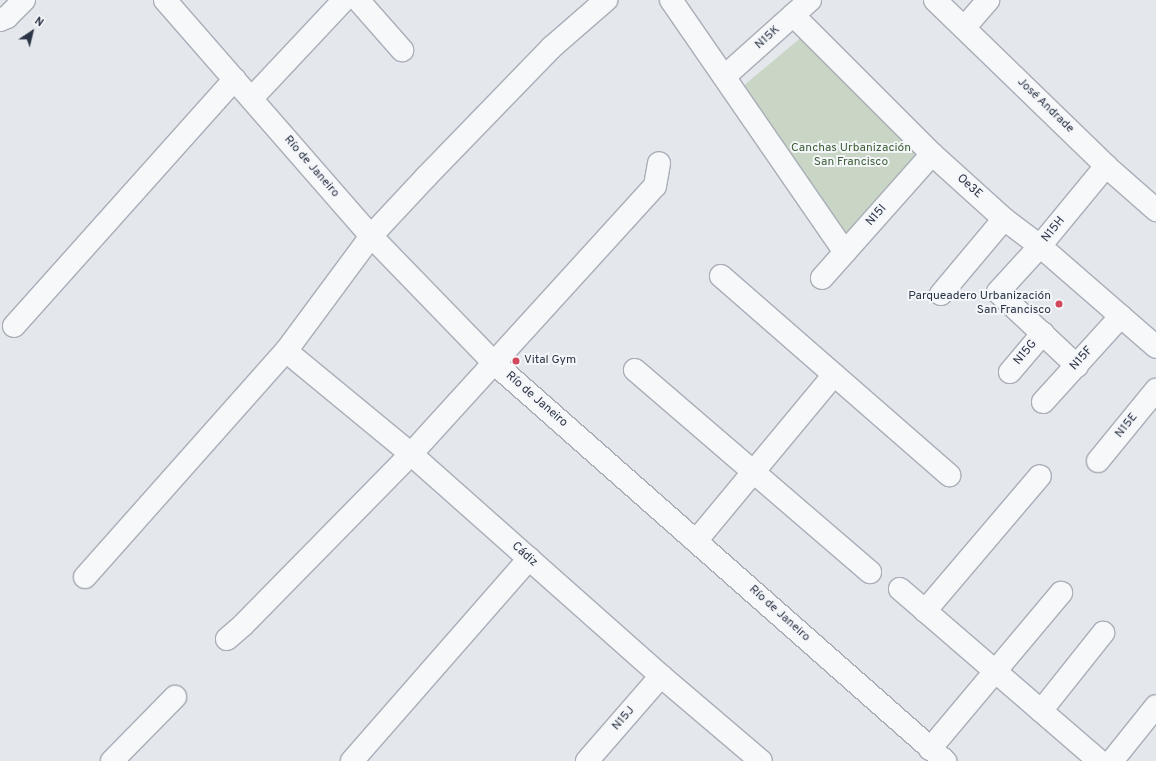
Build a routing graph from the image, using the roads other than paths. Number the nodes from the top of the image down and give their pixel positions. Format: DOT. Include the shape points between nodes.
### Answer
graph roads {
  1 [pos="24,0"];
  2 [pos="165,0"];
  3 [pos="344,0"];
  4 [pos="358,0"];
  5 [pos="606,0"];
  6 [pos="671,0"];
  7 [pos="810,0"];
  8 [pos="935,0"];
  9 [pos="988,0"];
  10 [pos="793,15"];
  11 [pos="0,20"];
  12 [pos="964,28"];
  13 [pos="402,50"];
  14 [pos="725,76"];
  15 [pos="235,78"];
  16 [pos="252,98"];
  17 [pos="932,154"];
  18 [pos="659,163"];
  19 [pos="1106,166"];
  20 [pos="1156,210"];
  21 [pos="1004,219"];
  22 [pos="371,236"];
  23 [pos="1040,246"];
  24 [pos="845,252"];
  25 [pos="721,276"];
  26 [pos="822,278"];
  27 [pos="941,294"];
  28 [pos="1121,316"];
  29 [pos="14,326"];
  30 [pos="1043,333"];
  31 [pos="1156,347"];
  32 [pos="286,351"];
  33 [pos="494,363"];
  34 [pos="1077,366"];
  35 [pos="635,370"];
  36 [pos="1010,372"];
  37 [pos="834,375"];
  38 [pos="1156,390"];
  39 [pos="1043,402"];
  40 [pos="411,454"];
  41 [pos="1098,461"];
  42 [pos="752,473"];
  43 [pos="949,475"];
  44 [pos="1040,476"];
  45 [pos="696,541"];
  46 [pos="529,560"];
  47 [pos="870,572"];
  48 [pos="85,576"];
  49 [pos="900,589"];
  50 [pos="1061,593"];
  51 [pos="925,611"];
  52 [pos="1103,633"];
  53 [pos="227,640"];
  54 [pos="995,671"];
  55 [pos="661,676"];
  56 [pos="175,697"];
  57 [pos="1156,706"];
  58 [pos="1041,710"];
  59 [pos="937,755"];
  60 [pos="112,761"];
  61 [pos="352,761"];
  62 [pos="587,761"];
  63 [pos="761,761"];
  64 [pos="1099,761"];
  65 [pos="1112,761"];
  1 -- 11 [label="street" via="7,17"];
  2 -- 15 [label="street, Río de Janeiro"];
  3 -- 16 [label="street"];
  4 -- 13 [label="street"];
  5 -- 22 [label="street" via="552,47"];
  6 -- 14 [label="street"];
  7 -- 10 [label="street, N15K"];
  8 -- 12 [label="street, José Andrade"];
  9 -- 12 [label="street"];
  10 -- 14 [label="street, N15K"];
  10 -- 17 [label="street, Oe3E"];
  12 -- 19 [label="street, José Andrade"];
  14 -- 24 [label="street"];
  15 -- 16 [label="street, Río de Janeiro"];
  15 -- 29 [label="street"];
  16 -- 22 [label="street, Río de Janeiro"];
  17 -- 21 [label="street, Oe3E"];
  17 -- 24 [label="street, N15I"];
  18 -- 33 [label="street" via="655,186"];
  19 -- 20 [label="street, José Andrade"];
  19 -- 23 [label="street, N15H"];
  21 -- 23 [label="street, Oe3E"];
  21 -- 27 [label="street"];
  22 -- 32 [label="street"];
  22 -- 33 [label="street, Río de Janeiro"];
  23 -- 28 [label="street, Oe3E"];
  23 -- 30 [label="street, N15H" via="998,292"];
  24 -- 26 [label="street, N15I"];
  25 -- 37 [label="street"];
  28 -- 31 [label="street, Oe3E"];
  28 -- 34 [label="street, N15F"];
  30 -- 34 [label="street"];
  30 -- 36 [label="street, N15G"];
  32 -- 40 [label="street, Cádiz"];
  32 -- 48 [label="street"];
  33 -- 40 [label="street"];
  33 -- 45 [label="street, Río de Janeiro"];
  34 -- 39 [label="street, N15F"];
  35 -- 42 [label="street"];
  37 -- 42 [label="street"];
  37 -- 43 [label="street"];
  38 -- 41 [label="street, N15E"];
  40 -- 46 [label="street, Cádiz"];
  40 -- 53 [label="street"];
  42 -- 45 [label="street"];
  42 -- 47 [label="street"];
  44 -- 51 [label="street"];
  45 -- 59 [label="street, Río de Janeiro"];
  46 -- 55 [label="street, Cádiz"];
  46 -- 61 [label="street"];
  49 -- 51 [label="street"];
  50 -- 54 [label="street"];
  51 -- 54 [label="street"];
  52 -- 58 [label="street"];
  54 -- 58 [label="street"];
  54 -- 59 [label="street"];
  55 -- 62 [label="street, N15J"];
  55 -- 63 [label="street, Cádiz"];
  56 -- 60 [label="street"];
  57 -- 65 [label="street"];
  58 -- 64 [label="street"];
}
